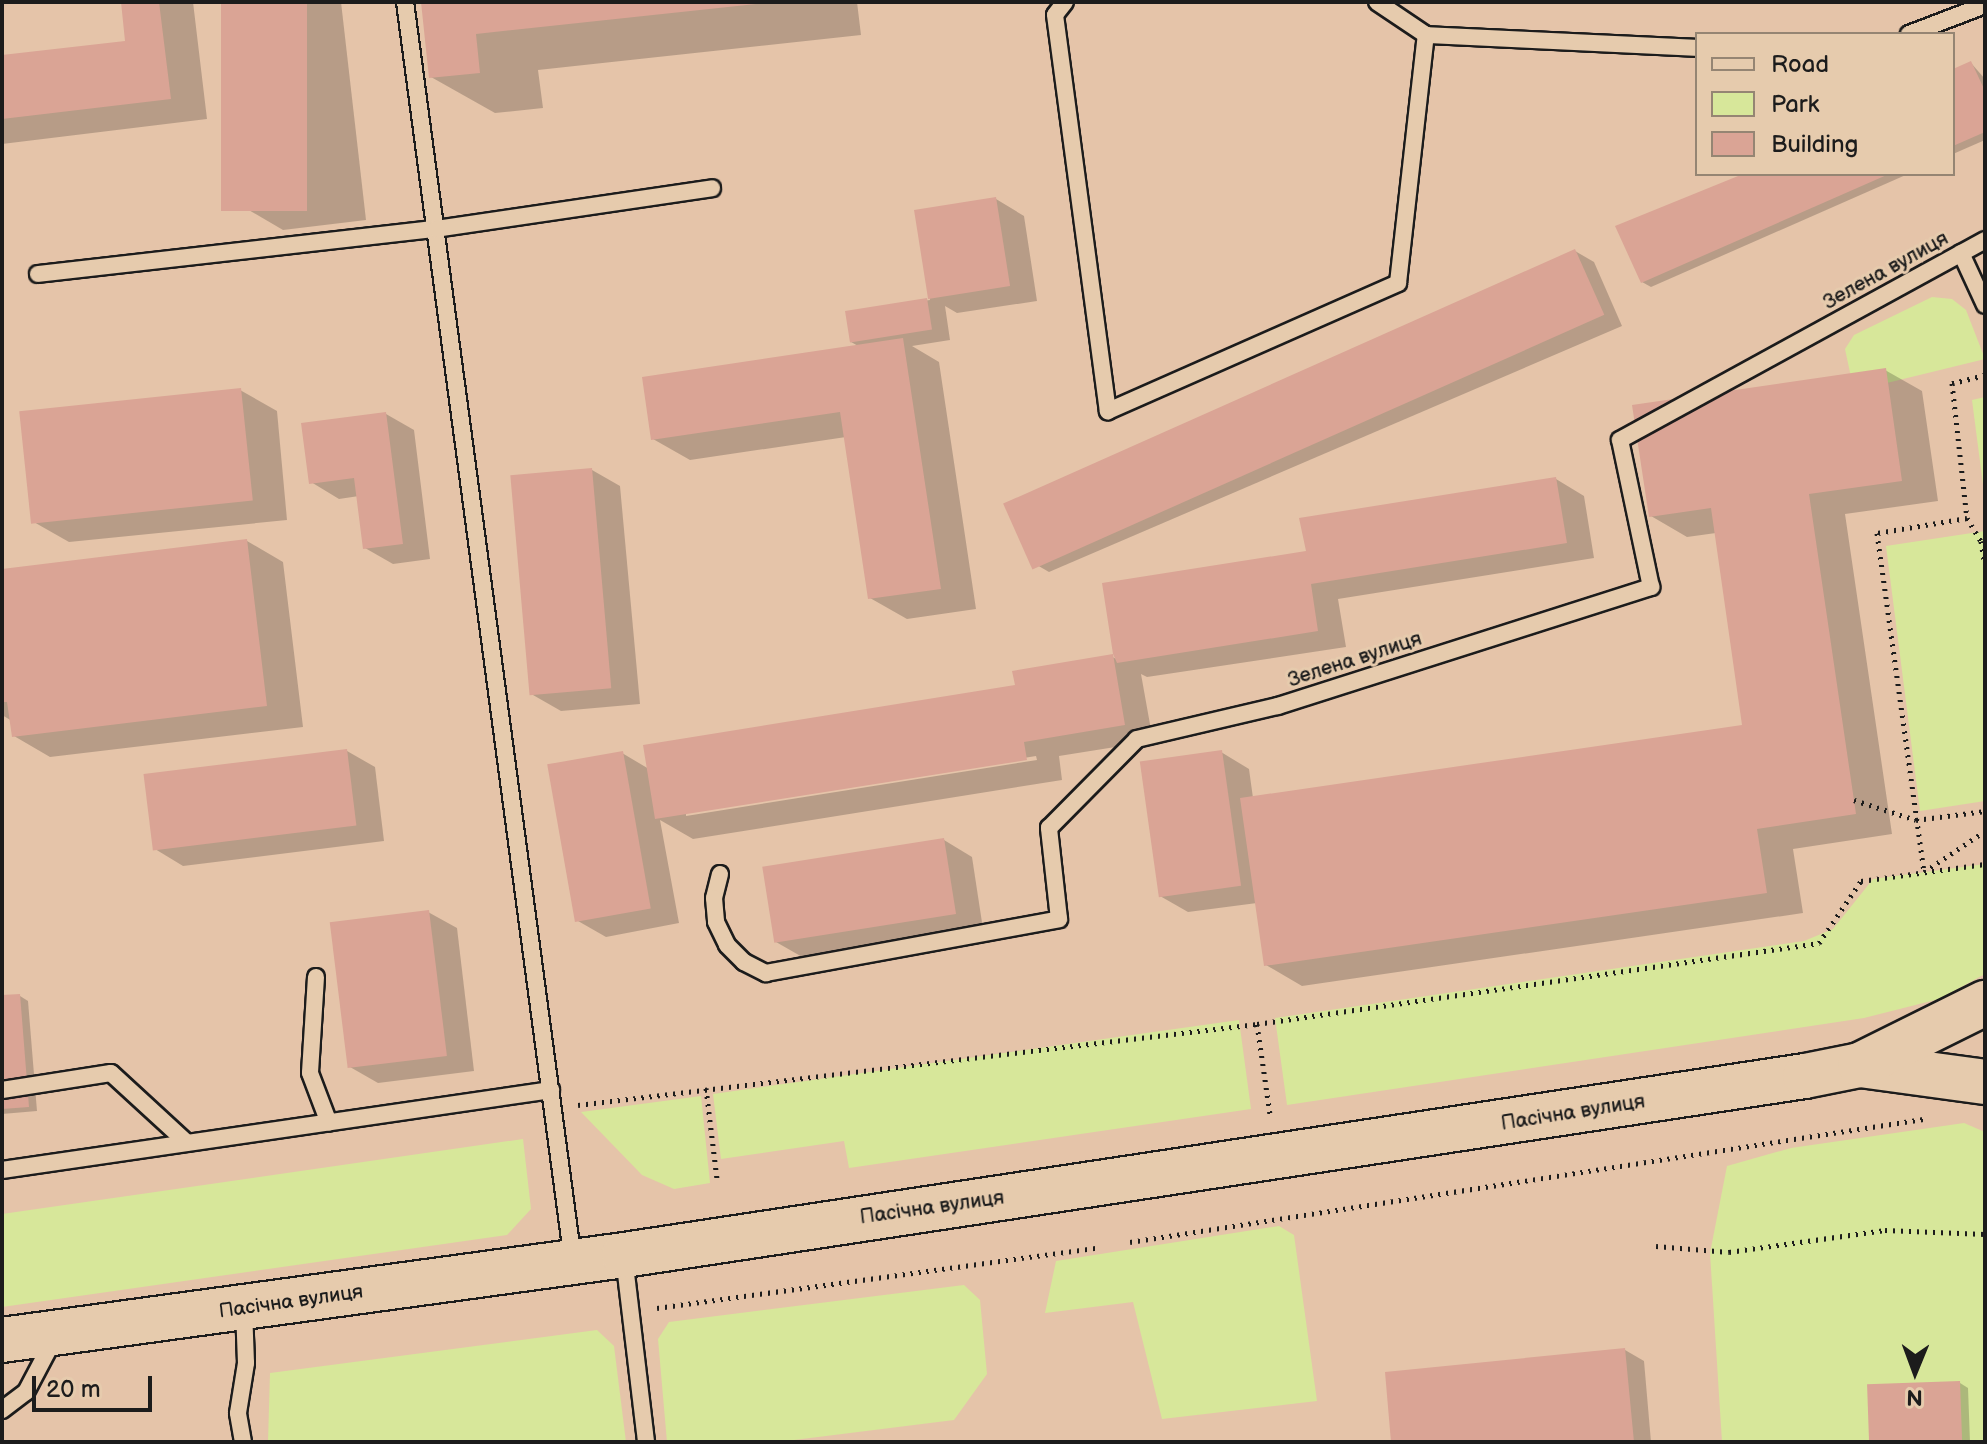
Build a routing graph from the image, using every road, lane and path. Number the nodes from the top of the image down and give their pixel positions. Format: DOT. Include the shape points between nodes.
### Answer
graph roads {
  1 [pos="405,2"];
  2 [pos="1065,2"];
  3 [pos="1377,2"];
  4 [pos="1985,5"];
  5 [pos="1914,32"];
  6 [pos="1426,35"];
  7 [pos="1695,48"];
  8 [pos="712,188"];
  9 [pos="436,229"];
  10 [pos="1985,240"];
  11 [pos="1961,253"];
  12 [pos="38,274"];
  13 [pos="1985,305"];
  14 [pos="1985,375"];
  15 [pos="1967,518"];
  16 [pos="1985,565"];
  17 [pos="1854,800"];
  18 [pos="1985,811"];
  19 [pos="1916,820"];
  20 [pos="1985,831"];
  21 [pos="1985,864"];
  22 [pos="1924,872"];
  23 [pos="720,874"];
  24 [pos="316,977"];
  25 [pos="1985,1003"];
  26 [pos="1257,1024"];
  27 [pos="1860,1065"];
  28 [pos="1985,1082"];
  29 [pos="706,1088"];
  30 [pos="2,1090"];
  31 [pos="551,1090"];
  32 [pos="554,1109"];
  33 [pos="1270,1117"];
  34 [pos="1933,1117"];
  35 [pos="329,1123"];
  36 [pos="187,1143"];
  37 [pos="2,1170"];
  38 [pos="717,1179"];
  39 [pos="1985,1234"];
  40 [pos="1130,1242"];
  41 [pos="1656,1246"];
  42 [pos="1096,1248"];
  43 [pos="624,1255"];
  44 [pos="573,1262"];
  45 [pos="244,1309"];
  46 [pos="633,1311"];
  47 [pos="57,1333"];
  48 [pos="2,1340"];
  49 [pos="2,1410"];
  50 [pos="243,1442"];
  51 [pos="646,1442"];
  1 -- 9 [label="lane"];
  2 -- 6 [label="lane" via="1055,15 1108,411 1398,283"];
  3 -- 6 [label="lane"];
  4 -- 5 [label="lane"];
  6 -- 7 [label="lane"];
  8 -- 9 [label="lane"];
  9 -- 12 [label="lane"];
  9 -- 31 [label="lane"];
  10 -- 11 [label="lane, Зелена вулиця"];
  11 -- 13 [label="lane"];
  11 -- 23 [label="lane, Зелена вулиця" via="1620,440 1651,587 1278,706 1137,739 1049,828 1059,919 766,973 744,962 722,934 714,898"];
  14 -- 15 [label="path" via="1952,383"];
  15 -- 16 [label="path" via="1981,541"];
  15 -- 19 [label="path" via="1877,533"];
  17 -- 19 [label="path"];
  18 -- 19 [label="path"];
  19 -- 22 [label="path"];
  20 -- 22 [label="path"];
  21 -- 22 [label="path"];
  22 -- 26 [label="path" via="1861,881 1819,943"];
  24 -- 35 [label="lane" via="310,1073"];
  25 -- 27 [label="main road, Пасічна вулиця"];
  26 -- 29 [label="path"];
  26 -- 33 [label="path"];
  27 -- 28 [label="main road, Пасічна вулиця"];
  27 -- 43 [label="main road, Пасічна вулиця" via="1392,1141"];
  29 -- 32 [label="path"];
  29 -- 38 [label="path"];
  30 -- 36 [label="lane" via="111,1073"];
  31 -- 32 [label="lane"];
  31 -- 35 [label="lane"];
  32 -- 44 [label="lane"];
  34 -- 40 [label="path"];
  35 -- 36 [label="lane"];
  36 -- 37 [label="lane"];
  39 -- 41 [label="path" via="1885,1230 1729,1252"];
  42 -- 46 [label="path"];
  43 -- 44 [label="main road, Пасічна вулиця"];
  43 -- 46 [label="lane"];
  44 -- 45 [label="main road, Пасічна вулиця"];
  45 -- 47 [label="main road, Пасічна вулиця"];
  45 -- 50 [label="lane" via="246,1363 238,1413"];
  46 -- 51 [label="lane"];
  47 -- 48 [label="main road, Пасічна вулиця"];
  47 -- 49 [label="lane" via="26,1392"];
}
